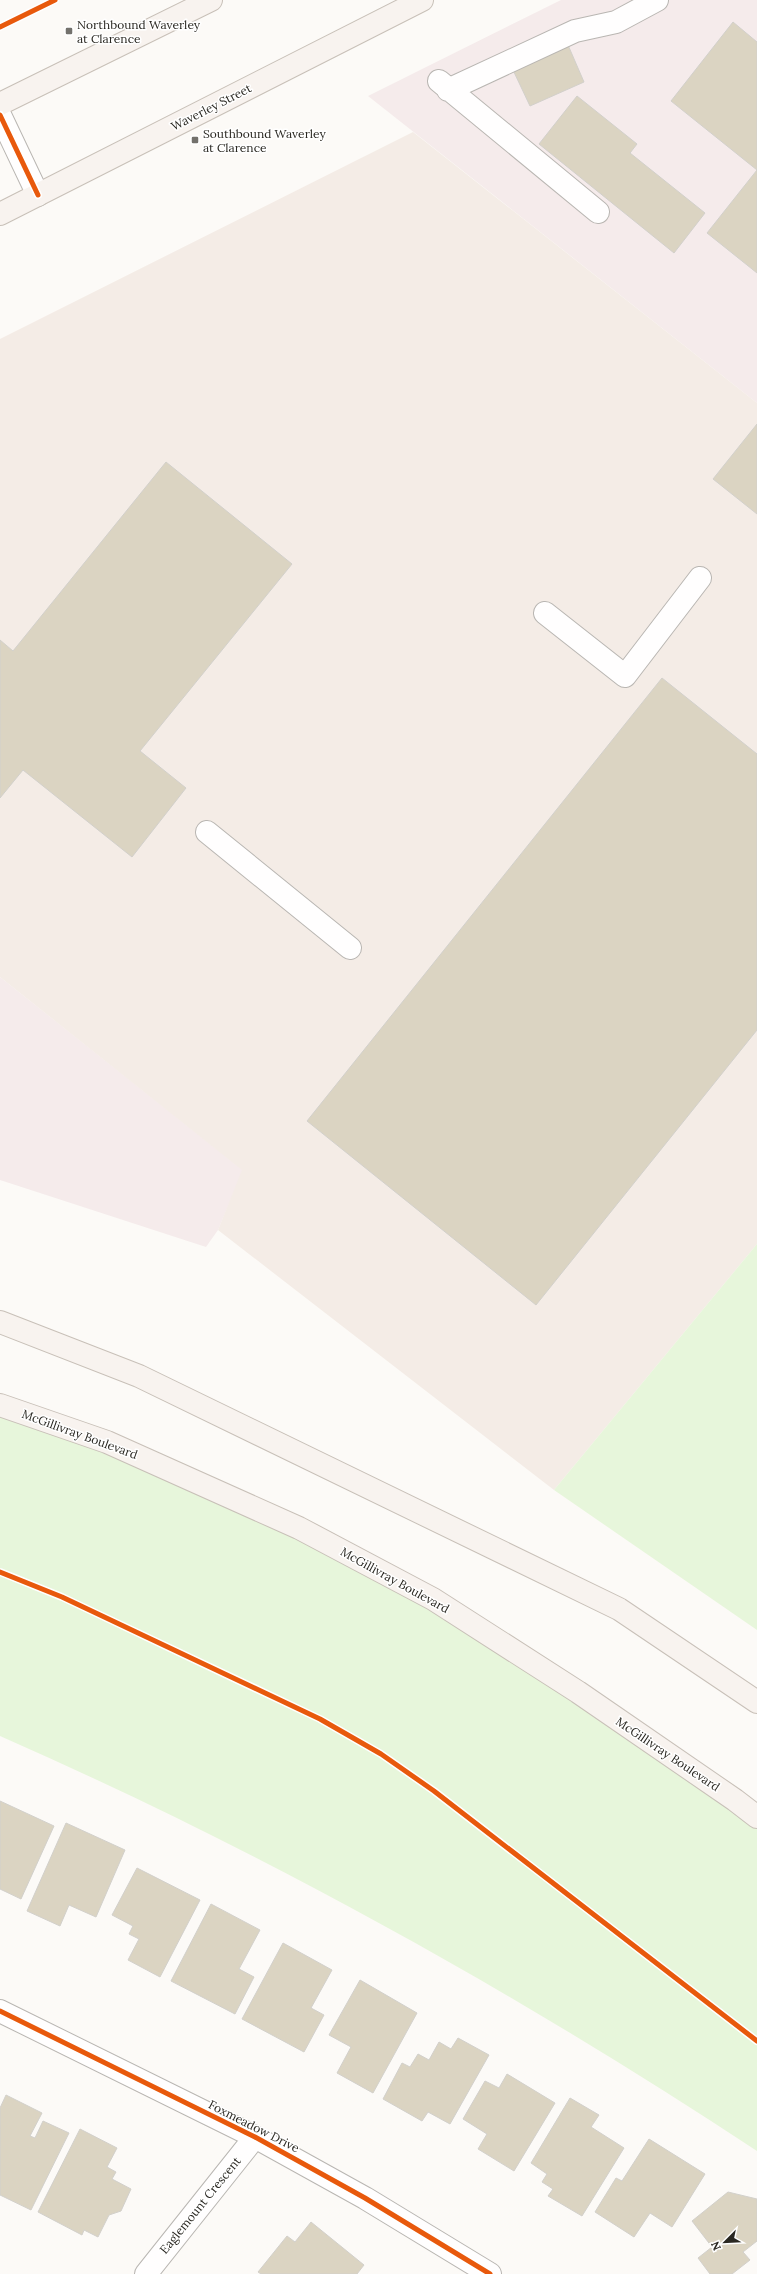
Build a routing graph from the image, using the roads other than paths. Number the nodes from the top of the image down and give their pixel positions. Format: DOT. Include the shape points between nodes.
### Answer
graph roads {
  1 [pos="211,0"];
  2 [pos="422,0"];
  3 [pos="658,0"];
  4 [pos="0,104"];
  5 [pos="0,115"];
  6 [pos="38,195"];
  7 [pos="598,212"];
  8 [pos="0,214"];
  9 [pos="700,578"];
  10 [pos="545,613"];
  11 [pos="207,832"];
  12 [pos="350,948"];
  13 [pos="0,1322"];
  14 [pos="0,1405"];
  15 [pos="757,1702"];
  16 [pos="757,1817"];
  17 [pos="0,2011"];
  18 [pos="255,2137"];
  19 [pos="146,2274"];
  20 [pos="490,2274"];
  1 -- 4 [label="main road"];
  2 -- 6 [label="main road, Waverley Street"];
  3 -- 7 [label="street" via="616,22 575,31 443,85"];
  5 -- 6 [label="street"];
  6 -- 8 [label="main road, Waverley Street"];
  9 -- 10 [label="street" via="625,676"];
  11 -- 12 [label="street"];
  13 -- 15 [label="main road" via="139,1376 619,1609"];
  14 -- 16 [label="main road, McGillivray Boulevard" via="107,1442 299,1528 433,1599 585,1697"];
  17 -- 18 [label="street, Foxmeadow Drive"];
  18 -- 19 [label="street, Eaglemount Crescent"];
  18 -- 20 [label="street, Foxmeadow Drive" via="365,2198"];
}
